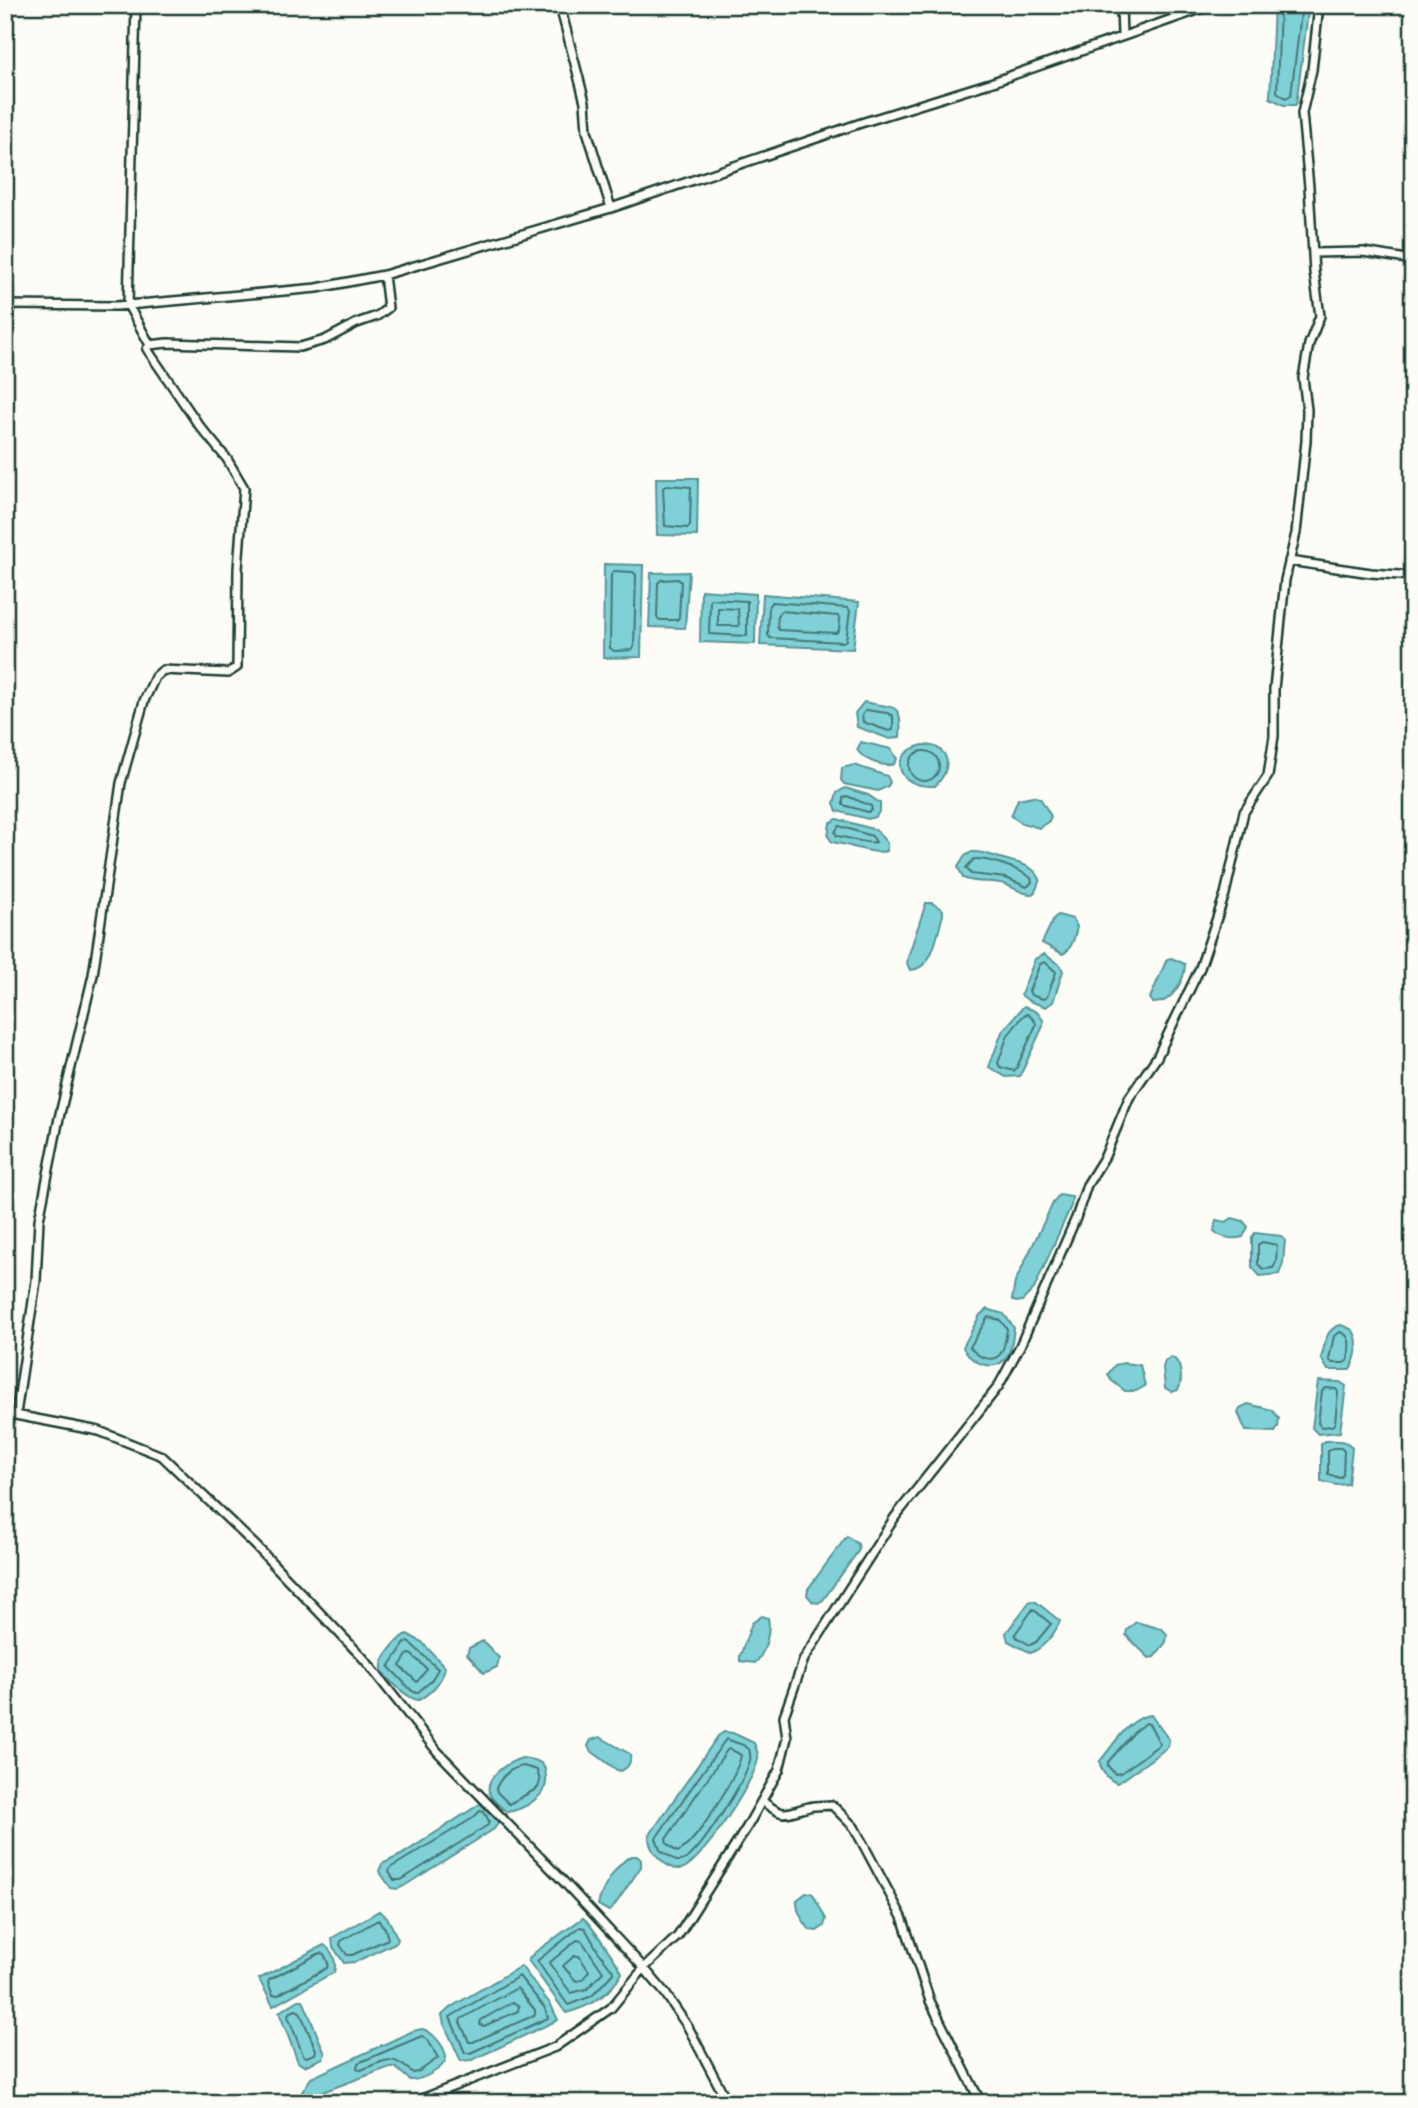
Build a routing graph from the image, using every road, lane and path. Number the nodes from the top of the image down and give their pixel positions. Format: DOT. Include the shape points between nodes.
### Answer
graph roads {
  1 [pos="136,5"];
  2 [pos="1121,5"];
  3 [pos="1212,5"];
  4 [pos="1319,5"];
  5 [pos="560,6"];
  6 [pos="1122,36"];
  7 [pos="611,208"];
  8 [pos="1313,253"];
  9 [pos="1413,260"];
  10 [pos="384,275"];
  11 [pos="5,305"];
  12 [pos="128,305"];
  13 [pos="150,345"];
  14 [pos="1289,561"];
  15 [pos="1413,576"];
  16 [pos="5,1413"];
  17 [pos="16,1414"];
  18 [pos="762,1801"];
  19 [pos="643,1968"];
  20 [pos="411,2103"];
  21 [pos="728,2103"];
  22 [pos="981,2103"];
  1 -- 12 [label="street"];
  2 -- 6 [label="street"];
  3 -- 6 [label="street"];
  4 -- 8 [label="street" via="1302,113"];
  5 -- 7 [label="street" via="585,102 587,131"];
  6 -- 7 [label="street"];
  7 -- 10 [label="street"];
  8 -- 9 [label="street" via="1363,252"];
  8 -- 14 [label="street" via="1320,316 1303,378 1306,441"];
  10 -- 12 [label="street" via="317,288"];
  10 -- 13 [label="street" via="388,308 312,344"];
  11 -- 12 [label="street"];
  12 -- 13 [label="street"];
  13 -- 17 [label="street" via="149,353 244,488 237,667 228,673 163,670 144,701 121,783 93,975 39,1220 36,1281"];
  14 -- 15 [label="street"];
  14 -- 18 [label="street" via="1268,776 1244,812 1225,894 1200,968 1087,1185 1020,1346 998,1387 895,1517 804,1659 784,1717 786,1738 779,1770"];
  16 -- 17 [label="street"];
  17 -- 19 [label="street" via="99,1431 162,1456 365,1660 437,1751"];
  18 -- 19 [label="street" via="678,1936"];
  18 -- 22 [label="street" via="789,1815 832,1805 854,1827 902,1917 930,2001"];
  19 -- 20 [label="street" via="611,2008 555,2047"];
  19 -- 21 [label="street" via="688,2027"];
}
